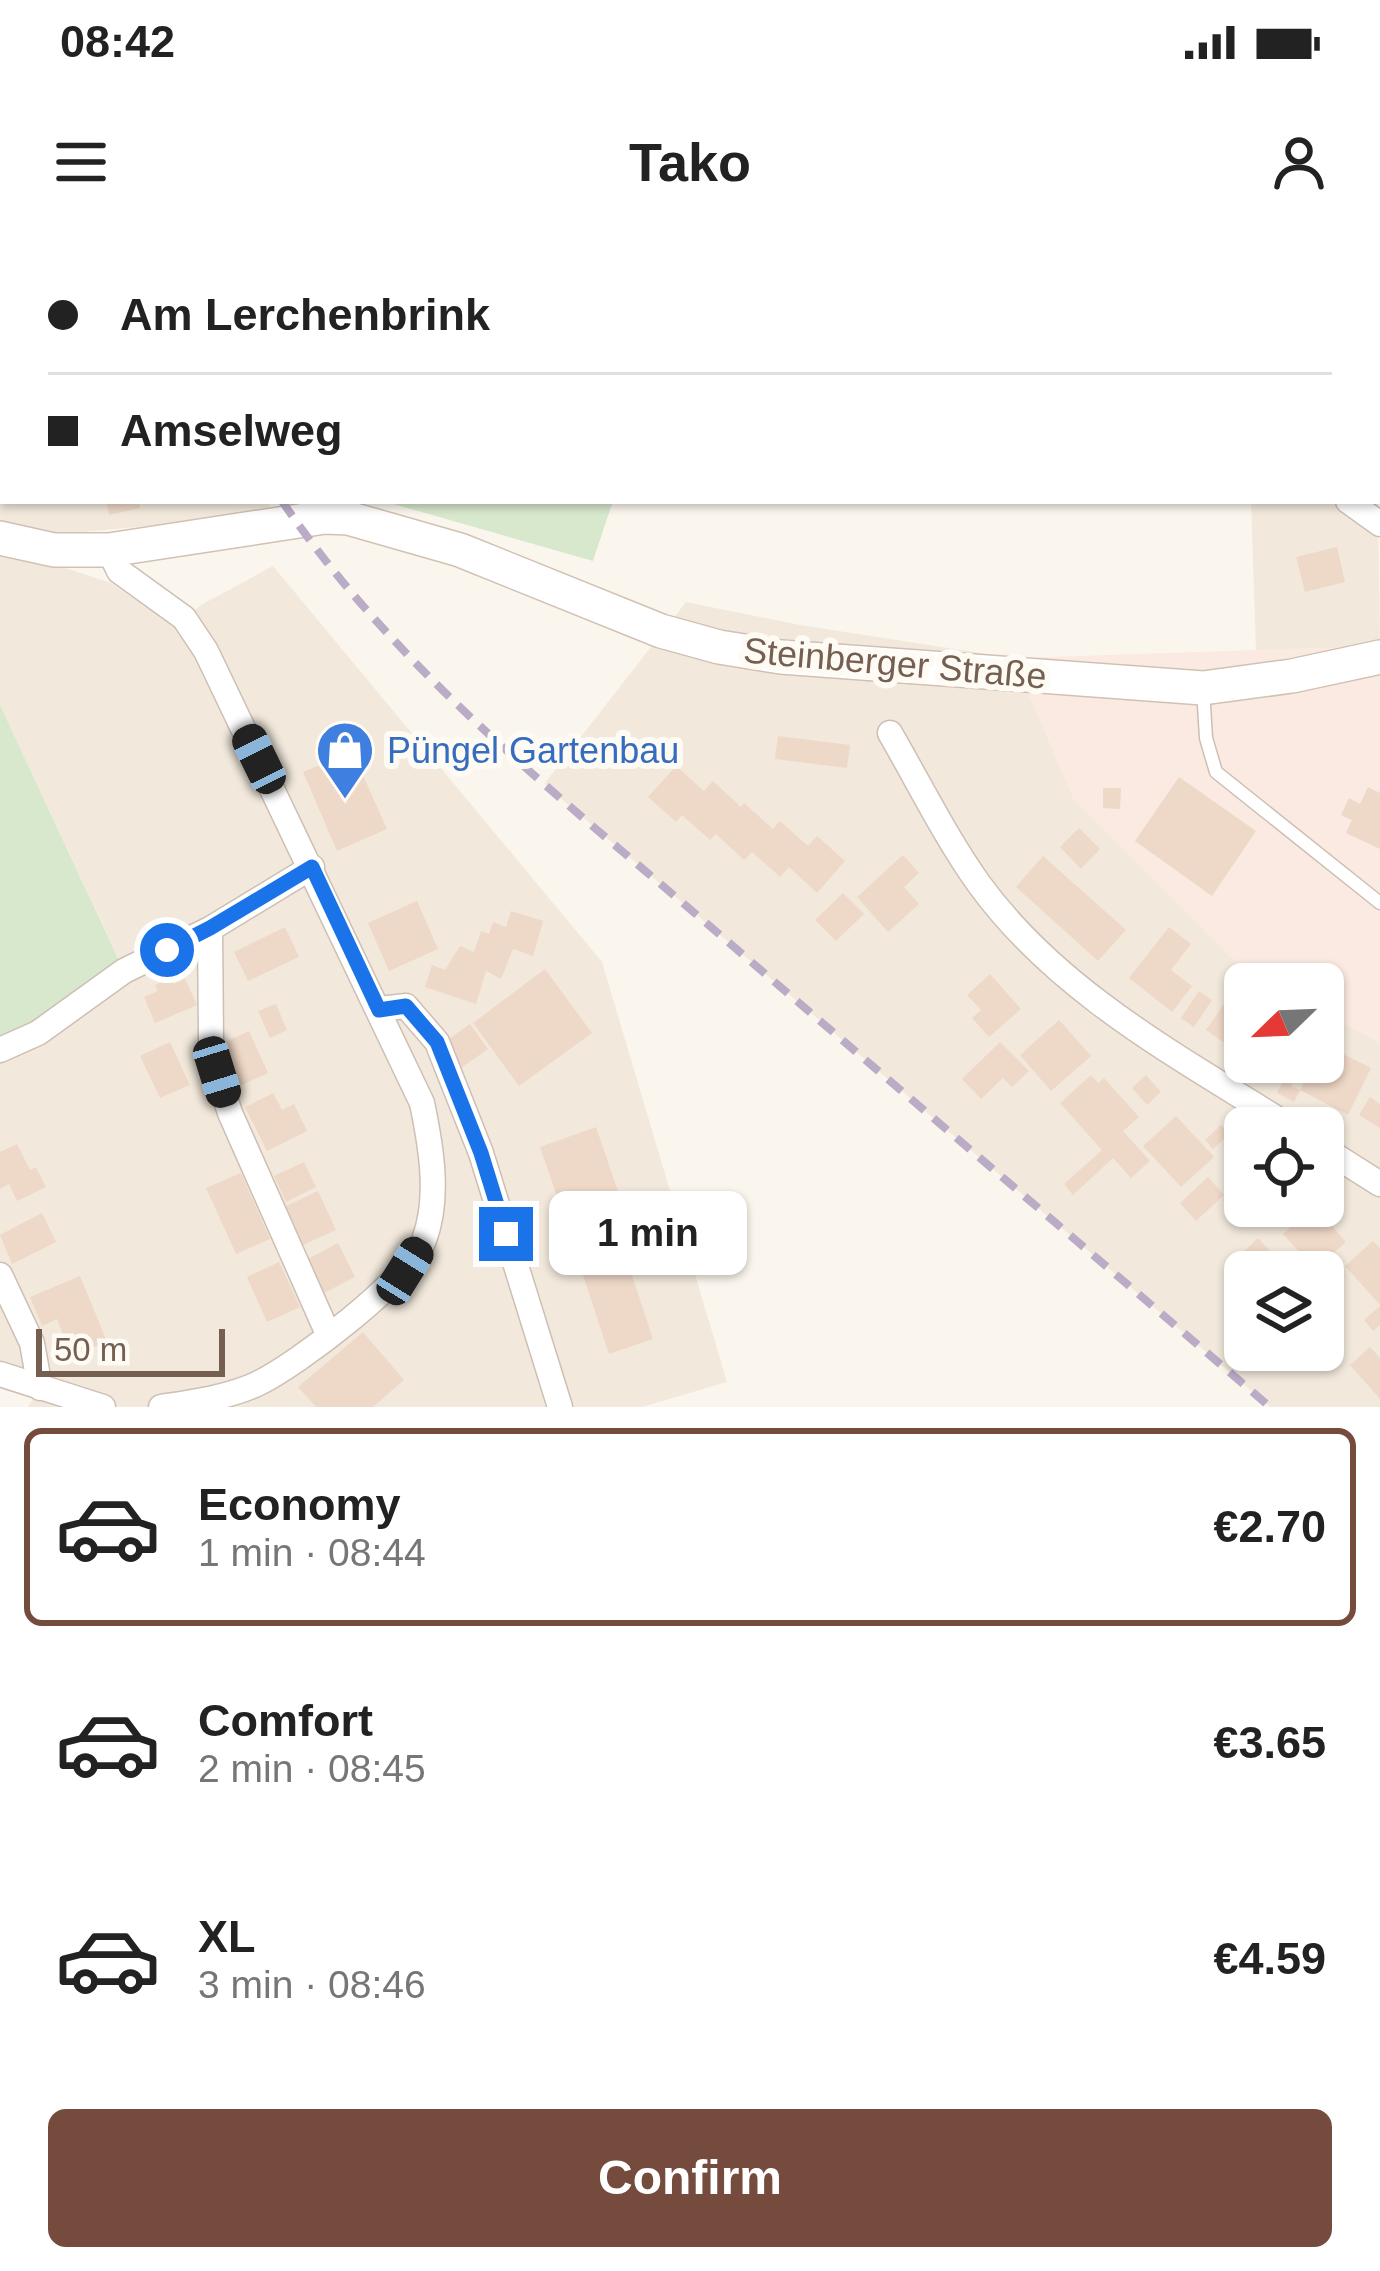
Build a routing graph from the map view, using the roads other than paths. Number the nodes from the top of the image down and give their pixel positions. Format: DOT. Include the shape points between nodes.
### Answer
graph roads {
  1 [pos="1352,504"];
  2 [pos="344,510"];
  3 [pos="1380,524"];
  4 [pos="0,538"];
  5 [pos="109,550"];
  6 [pos="1380,657"];
  7 [pos="1203,688"];
  8 [pos="890,733"];
  9 [pos="312,867"];
  10 [pos="1380,903"];
  11 [pos="210,928"];
  12 [pos="379,1010"];
  13 [pos="0,1050"];
  14 [pos="1259,1107"];
  15 [pos="1344,1161"];
  16 [pos="1380,1184"];
  17 [pos="0,1275"];
  18 [pos="328,1334"];
  19 [pos="0,1374"];
  20 [pos="40,1388"];
  21 [pos="103,1407"];
  22 [pos="161,1407"];
  23 [pos="560,1407"];
  1 -- 3 [label="street"];
  2 -- 5 [label="street, Steinberger Straße"];
  2 -- 7 [label="street, Steinberger Straße" via="719,646"];
  4 -- 5 [label="street, Steinberger Straße" via="53,550"];
  5 -- 9 [label="street" via="119,571 184,618 206,651"];
  6 -- 7 [label="street, Steinberger Straße"];
  7 -- 10 [label="lane" via="1216,772"];
  8 -- 14 [label="street" via="980,884 1042,956 1128,1025"];
  9 -- 11 [label="street"];
  9 -- 12 [label="street"];
  11 -- 13 [label="street" via="124,970 38,1033"];
  11 -- 18 [label="street" via="217,1072"];
  12 -- 18 [label="street" via="422,1103 431,1203 424,1240 405,1271"];
  12 -- 23 [label="street" via="406,1006 437,1042 481,1153"];
  15 -- 16 [label="street"];
  17 -- 20 [label="street" via="32,1343"];
  18 -- 22 [label="street" via="255,1385"];
  19 -- 20 [label="street"];
  20 -- 21 [label="street"];
}
